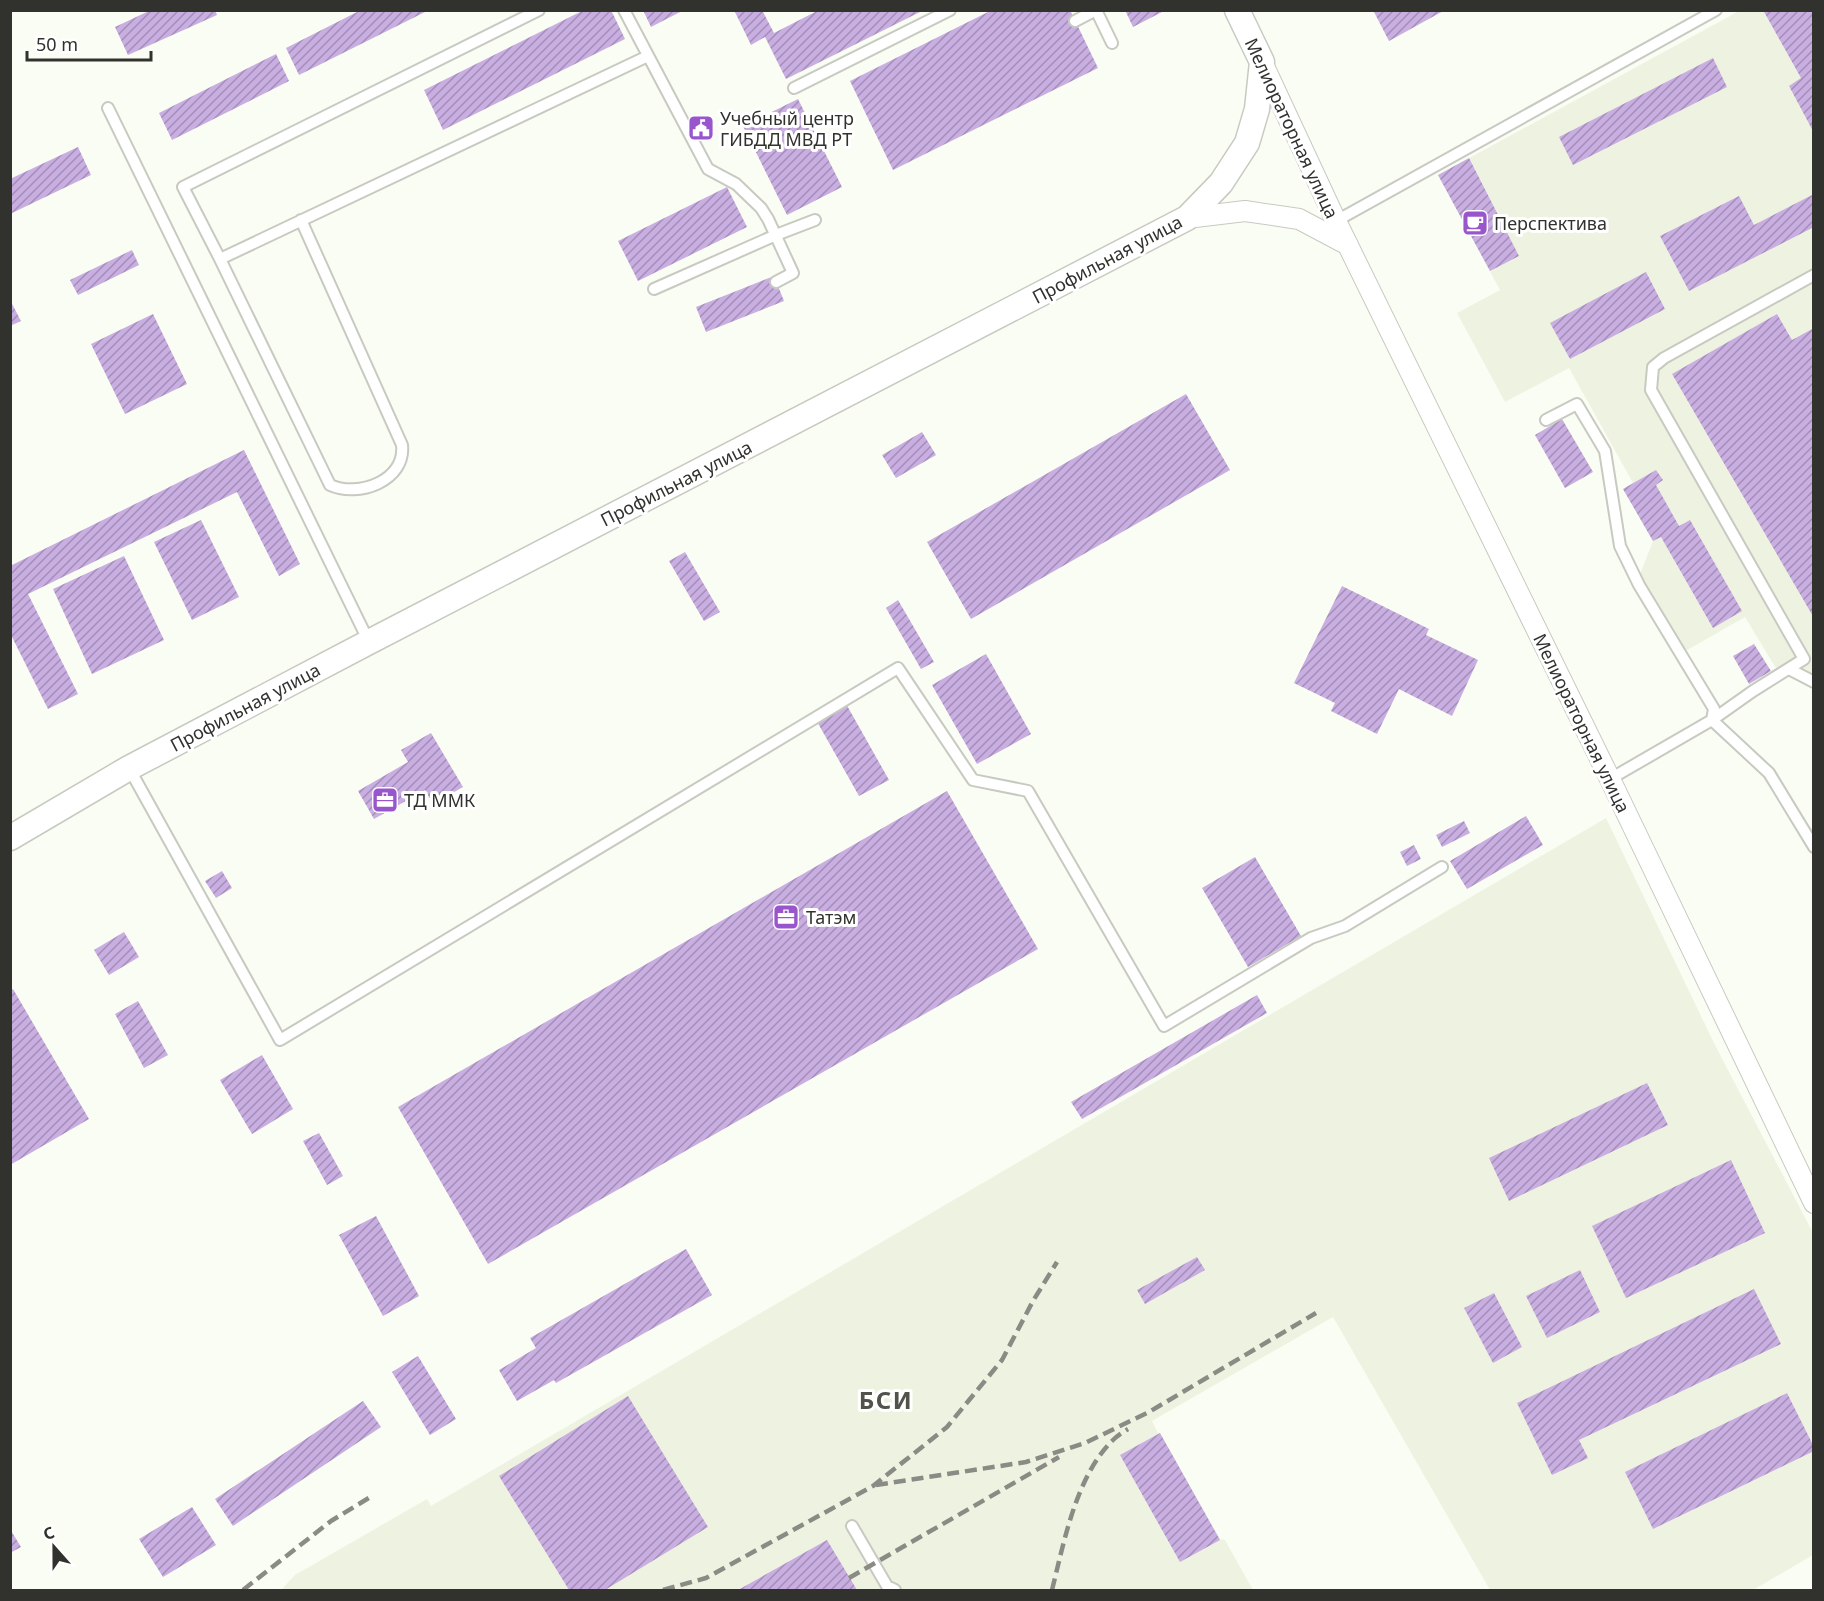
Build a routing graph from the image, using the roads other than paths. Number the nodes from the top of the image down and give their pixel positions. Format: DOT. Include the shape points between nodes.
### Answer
graph roads {
  1 [pos="539,10"];
  2 [pos="624,10"];
  3 [pos="950,10"];
  4 [pos="1096,10"];
  5 [pos="1237,10"];
  6 [pos="1716,10"];
  7 [pos="1075,21"];
  8 [pos="1112,43"];
  9 [pos="648,56"];
  10 [pos="1262,62"];
  11 [pos="794,88"];
  12 [pos="108,108"];
  13 [pos="1187,218"];
  14 [pos="301,220"];
  15 [pos="815,220"];
  16 [pos="1336,221"];
  17 [pos="776,235"];
  18 [pos="1348,244"];
  19 [pos="220,259"];
  20 [pos="1814,274"];
  21 [pos="776,282"];
  22 [pos="654,289"];
  23 [pos="1546,420"];
  24 [pos="369,642"];
  25 [pos="1789,669"];
  26 [pos="1814,682"];
  27 [pos="1712,720"];
  28 [pos="129,768"];
  29 [pos="1610,779"];
  30 [pos="10,838"];
  31 [pos="1814,847"];
  32 [pos="1442,867"];
  33 [pos="1814,1203"];
  34 [pos="852,1526"];
  35 [pos="895,1590"];
  1 -- 19 [label="lane" via="183,187"];
  2 -- 9 [label="lane"];
  3 -- 11 [label="lane"];
  4 -- 7 [label="lane"];
  4 -- 8 [label="lane"];
  5 -- 10 [label="street, Мелиораторная улица"];
  6 -- 16 [label="lane"];
  9 -- 14 [label="lane"];
  9 -- 17 [label="lane" via="708,169 748,195 761,208"];
  10 -- 13 [label="street, Профильная улица" via="1257,109 1247,143 1221,183"];
  10 -- 16 [label="street, Мелиораторная улица"];
  12 -- 24 [label="lane"];
  13 -- 18 [label="street, Мелиораторная улица" via="1245,211 1299,219"];
  13 -- 24 [label="street, Профильная улица"];
  14 -- 19 [label="lane"];
  14 -- 19 [label="lane" via="402,445 396,471 381,482 350,491 330,486"];
  15 -- 17 [label="lane"];
  16 -- 18 [label="street, Мелиораторная улица"];
  17 -- 21 [label="lane" via="793,273"];
  17 -- 22 [label="lane"];
  18 -- 29 [label="street, Мелиораторная улица"];
  20 -- 25 [label="lane" via="1664,358 1653,367 1651,378 1651,390 1804,659"];
  23 -- 27 [label="lane" via="1577,404 1605,451 1620,546 1639,585 1714,709"];
  24 -- 28 [label="street, Профильная улица"];
  25 -- 26 [label="lane"];
  25 -- 27 [label="lane"];
  27 -- 29 [label="lane"];
  27 -- 31 [label="lane" via="1769,773"];
  28 -- 30 [label="street, Профильная улица"];
  28 -- 32 [label="lane" via="280,1040 898,668 973,780 1028,791 1164,1026 1311,938 1346,926"];
  29 -- 33 [label="street, Мелиораторная улица"];
  34 -- 35 [label="lane" via="887,1586"];
}
